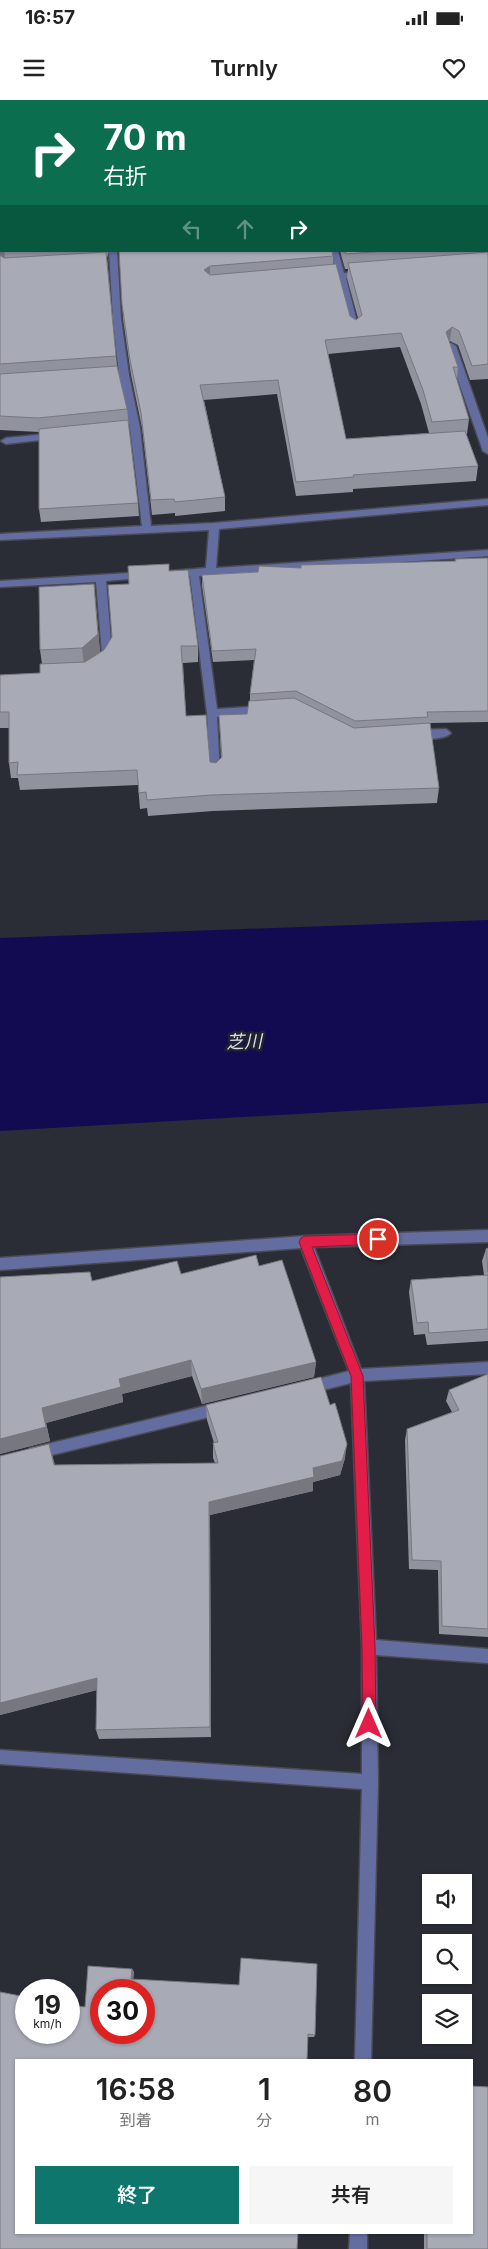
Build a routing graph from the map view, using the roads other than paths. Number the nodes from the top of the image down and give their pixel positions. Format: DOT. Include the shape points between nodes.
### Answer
graph roads {
  1 [pos="113,252"];
  2 [pos="334,252"];
  3 [pos="370,273"];
  4 [pos="340,276"];
  5 [pos="312,278"];
  6 [pos="355,330"];
  7 [pos="451,346"];
  8 [pos="61,436"];
  9 [pos="6,441"];
  10 [pos="488,450"];
  11 [pos="488,502"];
  12 [pos="214,526"];
  13 [pos="147,531"];
  14 [pos="0,537"];
  15 [pos="488,553"];
  16 [pos="211,571"];
  17 [pos="194,572"];
  18 [pos="101,578"];
  19 [pos="0,584"];
  20 [pos="93,667"];
  21 [pos="277,709"];
  22 [pos="212,713"];
  23 [pos="446,733"];
  24 [pos="409,735"];
  25 [pos="215,773"];
  26 [pos="488,1236"];
  27 [pos="305,1242"];
  28 [pos="0,1264"];
  29 [pos="488,1368"];
  30 [pos="357,1376"];
  31 [pos="290,1392"];
  32 [pos="232,1406"];
  33 [pos="19,1457"];
  34 [pos="369,1647"];
  35 [pos="488,1656"];
  36 [pos="0,1757"];
  37 [pos="370,1782"];
  38 [pos="363,2059"];
  39 [pos="359,2234"];
  40 [pos="358,2249"];
  1 -- 13 [label="street" via="109,263 117,319 119,375"];
  2 -- 4 [label="street"];
  3 -- 4 [label="street"];
  4 -- 5 [label="street"];
  4 -- 6 [label="street"];
  7 -- 10 [label="street"];
  8 -- 9 [label="street"];
  11 -- 12 [label="street"];
  12 -- 13 [label="street"];
  12 -- 16 [label="street"];
  13 -- 14 [label="street"];
  15 -- 16 [label="street"];
  16 -- 17 [label="street"];
  17 -- 18 [label="street"];
  17 -- 22 [label="street"];
  18 -- 19 [label="street"];
  18 -- 20 [label="street" via="107,654"];
  21 -- 22 [label="street"];
  22 -- 25 [label="street"];
  23 -- 24 [label="street"];
  26 -- 27 [label="street"];
  27 -- 28 [label="street"];
  27 -- 30 [label="street"];
  29 -- 30 [label="street"];
  30 -- 31 [label="street"];
  30 -- 34 [label="street"];
  32 -- 33 [label="street"];
  34 -- 35 [label="street"];
  34 -- 37 [label="street"];
  36 -- 37 [label="street"];
  37 -- 38 [label="street"];
  39 -- 40 [label="street"];
}
